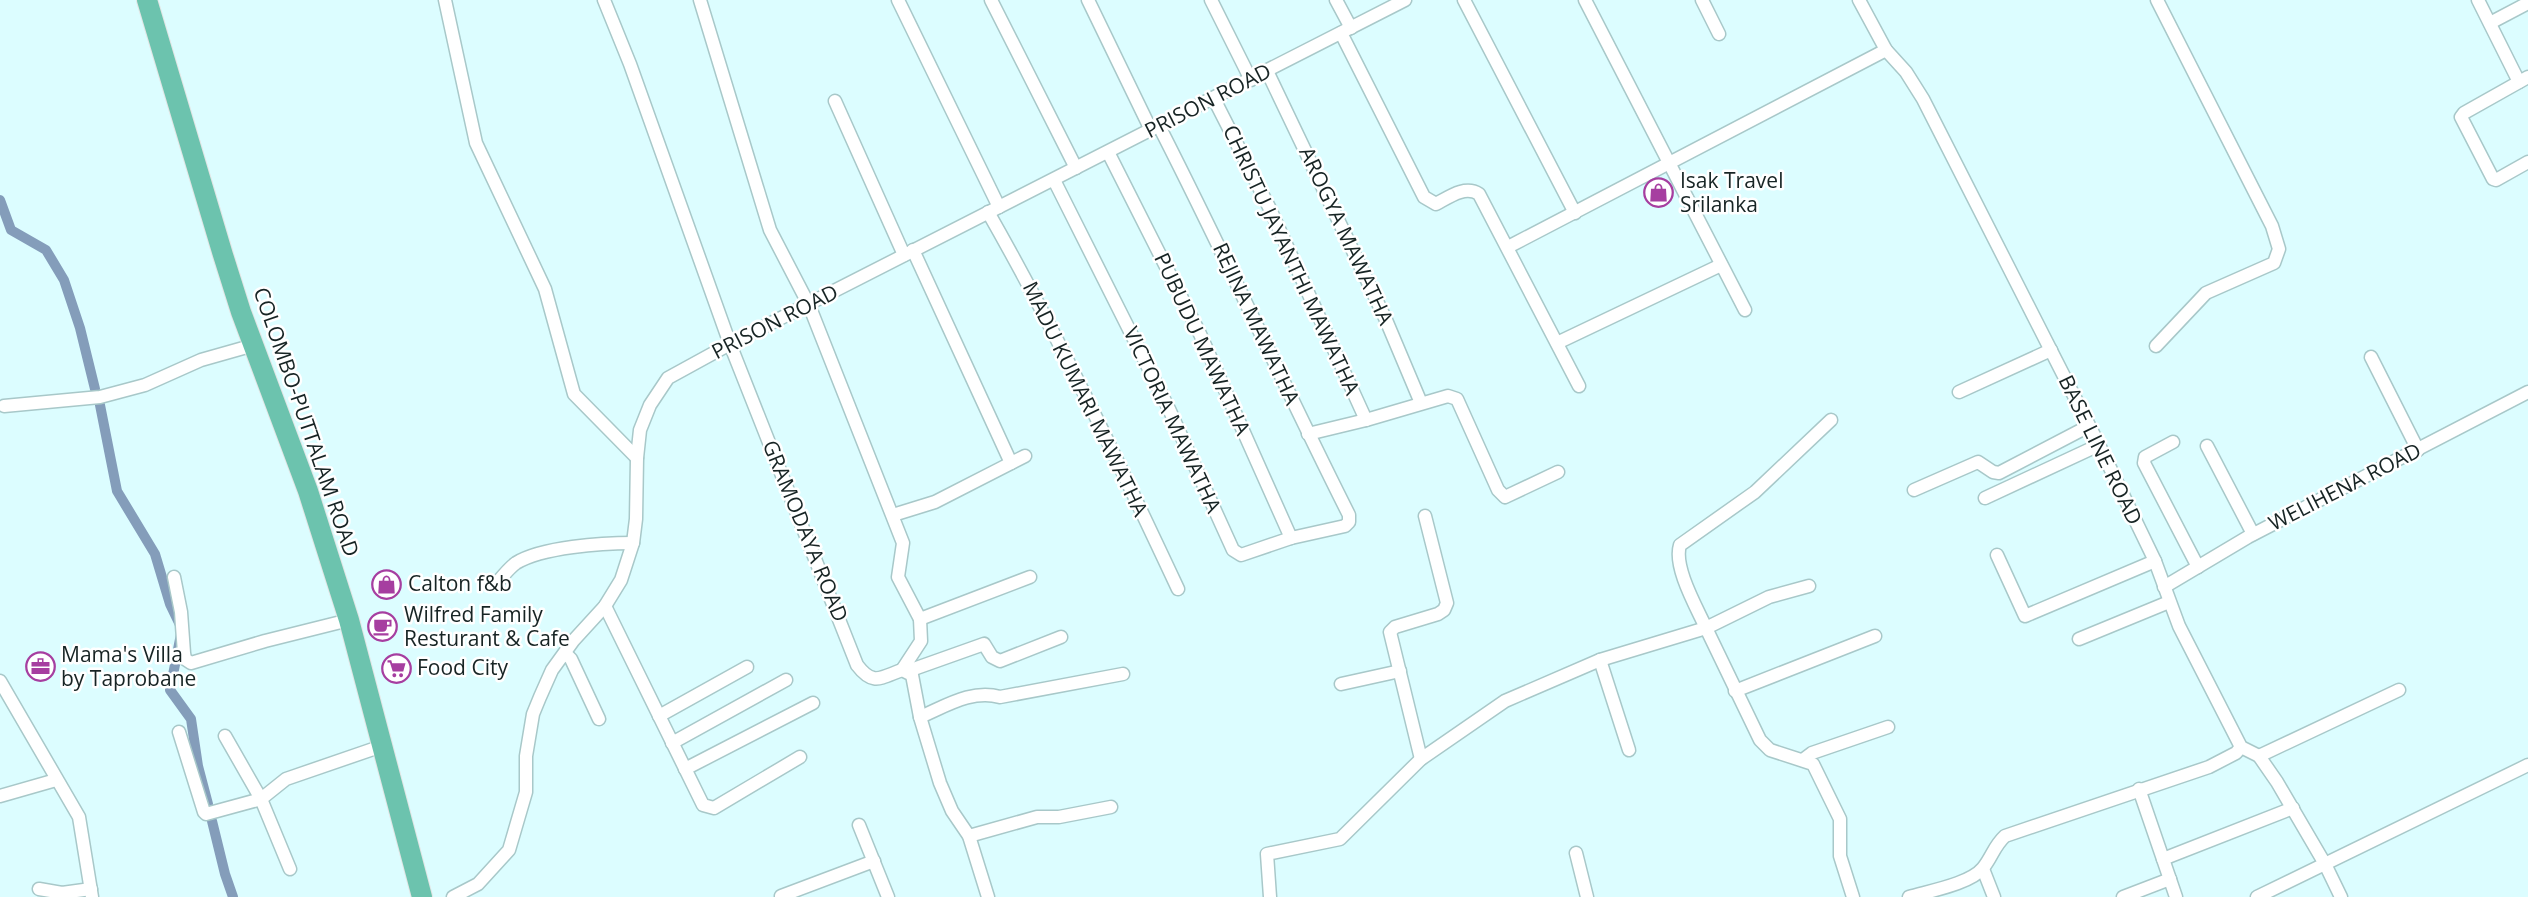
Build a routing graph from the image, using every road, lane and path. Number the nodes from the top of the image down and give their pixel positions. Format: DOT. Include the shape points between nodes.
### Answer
graph roads {
  1 [pos="147,0"];
  2 [pos="158,0"];
  3 [pos="444,0"];
  4 [pos="604,0"];
  5 [pos="700,0"];
  6 [pos="898,0"];
  7 [pos="991,0"];
  8 [pos="1088,0"];
  9 [pos="1211,0"];
  10 [pos="1336,0"];
  11 [pos="1405,0"];
  12 [pos="1464,0"];
  13 [pos="1585,0"];
  14 [pos="1702,0"];
  15 [pos="1859,0"];
  16 [pos="2157,0"];
  17 [pos="2478,0"];
  18 [pos="2528,3"];
  19 [pos="2490,23"];
  20 [pos="1346,31"];
  21 [pos="1719,33"];
  22 [pos="1886,50"];
  23 [pos="1267,71"];
  24 [pos="1251,80"];
  25 [pos="2523,80"];
  26 [pos="1214,99"];
  27 [pos="836,101"];
  28 [pos="1155,128"];
  29 [pos="1108,152"];
  30 [pos="1670,162"];
  31 [pos="2528,162"];
  32 [pos="1076,168"];
  33 [pos="1054,180"];
  34 [pos="993,209"];
  35 [pos="1575,213"];
  36 [pos="1508,247"];
  37 [pos="909,253"];
  38 [pos="1721,265"];
  39 [pos="809,305"];
  40 [pos="1744,310"];
  41 [pos="1557,343"];
  42 [pos="730,344"];
  43 [pos="254,345"];
  44 [pos="2156,346"];
  45 [pos="2050,350"];
  46 [pos="2371,357"];
  47 [pos="1579,386"];
  48 [pos="1959,392"];
  49 [pos="2528,392"];
  50 [pos="1421,403"];
  51 [pos="4,406"];
  52 [pos="1366,420"];
  53 [pos="1831,420"];
  54 [pos="2089,426"];
  55 [pos="1308,434"];
  56 [pos="2173,442"];
  57 [pos="2099,445"];
  58 [pos="2206,446"];
  59 [pos="2418,450"];
  60 [pos="1025,456"];
  61 [pos="637,458"];
  62 [pos="1011,463"];
  63 [pos="1558,472"];
  64 [pos="1914,490"];
  65 [pos="1985,498"];
  66 [pos="893,515"];
  67 [pos="1425,516"];
  68 [pos="1349,522"];
  69 [pos="2253,534"];
  70 [pos="1291,538"];
  71 [pos="633,543"];
  72 [pos="1997,555"];
  73 [pos="2155,561"];
  74 [pos="2198,567"];
  75 [pos="1030,577"];
  76 [pos="174,578"];
  77 [pos="496,584"];
  78 [pos="1809,586"];
  79 [pos="2164,587"];
  80 [pos="1178,589"];
  81 [pos="2169,602"];
  82 [pos="605,606"];
  83 [pos="920,619"];
  84 [pos="349,620"];
  85 [pos="1706,628"];
  86 [pos="1875,636"];
  87 [pos="1061,637"];
  88 [pos="2079,639"];
  89 [pos="565,653"];
  90 [pos="1600,660"];
  91 [pos="747,667"];
  92 [pos="905,671"];
  93 [pos="1400,671"];
  94 [pos="1123,674"];
  95 [pos="786,680"];
  96 [pos="0,681"];
  97 [pos="1341,684"];
  98 [pos="2399,690"];
  99 [pos="1735,691"];
  100 [pos="813,703"];
  101 [pos="659,716"];
  102 [pos="920,717"];
  103 [pos="598,719"];
  104 [pos="1888,727"];
  105 [pos="179,732"];
  106 [pos="225,736"];
  107 [pos="672,743"];
  108 [pos="382,746"];
  109 [pos="2241,747"];
  110 [pos="1629,750"];
  111 [pos="2259,756"];
  112 [pos="800,757"];
  113 [pos="1421,759"];
  114 [pos="1804,759"];
  115 [pos="2528,765"];
  116 [pos="685,770"];
  117 [pos="56,780"];
  118 [pos="2139,789"];
  119 [pos="0,796"];
  120 [pos="261,799"];
  121 [pos="1111,807"];
  122 [pos="2293,808"];
  123 [pos="859,825"];
  124 [pos="969,836"];
  125 [pos="1576,853"];
  126 [pos="2163,859"];
  127 [pos="874,861"];
  128 [pos="2325,864"];
  129 [pos="290,869"];
  130 [pos="1983,869"];
  131 [pos="2170,879"];
  132 [pos="39,889"];
  133 [pos="91,893"];
  134 [pos="781,896"];
  135 [pos="422,897"];
  136 [pos="433,897"];
  137 [pos="453,897"];
  138 [pos="888,897"];
  139 [pos="988,897"];
  140 [pos="1270,897"];
  141 [pos="1587,897"];
  142 [pos="1853,897"];
  143 [pos="1909,897"];
  144 [pos="1994,897"];
  145 [pos="2123,897"];
  146 [pos="2176,897"];
  147 [pos="2257,897"];
  148 [pos="2341,897"];
  1 -- 43 [label="highway, COLOMBO-PUTTALAM ROAD"];
  2 -- 136 [label="highway, COLOMBO-PUTTALAM ROAD" via="259,332 333,544"];
  3 -- 61 [label="street" via="476,143 545,289 574,394"];
  4 -- 42 [label="street"];
  5 -- 39 [label="street" via="770,230"];
  6 -- 34 [label="street, MADU KUMARI MAWATHA"];
  7 -- 32 [label="street"];
  8 -- 28 [label="street, REJINA MAWATHA"];
  9 -- 24 [label="street"];
  10 -- 20 [label="street"];
  11 -- 20 [label="street, PRISON ROAD"];
  12 -- 35 [label="street"];
  13 -- 30 [label="street"];
  14 -- 21 [label="street"];
  15 -- 22 [label="street, BASE LINE ROAD"];
  16 -- 44 [label="street" via="2272,226 2279,249 2274,263 2206,293"];
  17 -- 19 [label="street"];
  18 -- 19 [label="street"];
  19 -- 25 [label="street"];
  20 -- 23 [label="street, PRISON ROAD"];
  20 -- 36 [label="street" via="1424,197 1436,204 1473,190 1479,194"];
  22 -- 30 [label="street"];
  22 -- 45 [label="street, BASE LINE ROAD" via="1923,99"];
  23 -- 24 [label="street, PRISON ROAD"];
  23 -- 50 [label="street, AROGYA MAWATHA" via="1386,320"];
  24 -- 26 [label="street, PRISON ROAD"];
  25 -- 31 [label="street" via="2461,117 2493,179"];
  26 -- 28 [label="street, PRISON ROAD"];
  26 -- 52 [label="street, CHRISTU JAYANTHI MAWATHA" via="1270,209"];
  27 -- 37 [label="street"];
  28 -- 29 [label="street, PRISON ROAD"];
  28 -- 55 [label="street, REJINA MAWATHA" via="1202,209"];
  29 -- 32 [label="street, PRISON ROAD"];
  29 -- 70 [label="street, PUBUDU MAWATHA" via="1200,334"];
  30 -- 35 [label="street"];
  30 -- 38 [label="street"];
  32 -- 33 [label="street, PRISON ROAD"];
  33 -- 34 [label="street, PRISON ROAD"];
  33 -- 70 [label="street, VICTORIA MAWATHA" via="1169,410 1233,550 1241,555"];
  34 -- 37 [label="street, PRISON ROAD"];
  34 -- 80 [label="street, MADU KUMARI MAWATHA"];
  35 -- 36 [label="street"];
  36 -- 41 [label="street"];
  37 -- 39 [label="street, PRISON ROAD"];
  37 -- 62 [label="street"];
  38 -- 40 [label="street"];
  38 -- 41 [label="street"];
  39 -- 42 [label="street, PRISON ROAD"];
  39 -- 66 [label="street"];
  41 -- 47 [label="street"];
  42 -- 61 [label="street, PRISON ROAD" via="668,378 650,405 640,430"];
  42 -- 92 [label="street, GRAMODAYA ROAD" via="857,665 866,677 877,680"];
  43 -- 51 [label="street" via="201,360 145,385 100,397"];
  43 -- 84 [label="highway, COLOMBO-PUTTALAM ROAD" via="308,491"];
  45 -- 48 [label="street"];
  45 -- 54 [label="street, BASE LINE ROAD"];
  46 -- 59 [label="street"];
  49 -- 59 [label="street, WELIHENA ROAD"];
  50 -- 52 [label="street"];
  50 -- 63 [label="street" via="1448,396 1456,399 1498,490 1505,497"];
  52 -- 55 [label="street"];
  53 -- 85 [label="street" via="1755,492 1680,545 1677,554 1687,586"];
  54 -- 57 [label="street, BASE LINE ROAD"];
  54 -- 64 [label="street" via="1999,473 1978,462"];
  55 -- 68 [label="street, REJINA MAWATHA"];
  56 -- 74 [label="street" via="2145,457 2144,463"];
  57 -- 65 [label="street"];
  57 -- 73 [label="street, BASE LINE ROAD"];
  58 -- 69 [label="street"];
  59 -- 69 [label="street, WELIHENA ROAD"];
  60 -- 62 [label="street"];
  61 -- 71 [label="street, PRISON ROAD"];
  62 -- 66 [label="street" via="935,502"];
  66 -- 83 [label="street" via="903,543 898,578"];
  67 -- 93 [label="street" via="1447,603 1438,614 1390,632"];
  68 -- 70 [label="street, VICTORIA MAWATHA"];
  69 -- 74 [label="street, WELIHENA ROAD"];
  71 -- 77 [label="street" via="600,543 535,555 516,564"];
  71 -- 82 [label="street, PRISON ROAD" via="621,579"];
  72 -- 73 [label="street" via="2025,616"];
  73 -- 79 [label="street, BASE LINE ROAD"];
  74 -- 79 [label="street, WELIHENA ROAD"];
  75 -- 83 [label="street"];
  76 -- 84 [label="street" via="185,659 191,663"];
  78 -- 85 [label="street" via="1769,597"];
  79 -- 81 [label="street, BASE LINE ROAD"];
  81 -- 88 [label="street"];
  81 -- 109 [label="street, BASE LINE ROAD"];
  82 -- 89 [label="street, PRISON ROAD"];
  82 -- 101 [label="street"];
  83 -- 92 [label="street" via="921,641"];
  84 -- 108 [label="highway, COLOMBO-PUTTALAM ROAD"];
  85 -- 90 [label="street"];
  85 -- 99 [label="street"];
  86 -- 99 [label="street"];
  87 -- 92 [label="street, GRAMODAYA ROAD" via="1000,661 992,657 984,644"];
  89 -- 103 [label="street"];
  89 -- 137 [label="street, PRISON ROAD" via="552,670 533,714 526,756 526,792 509,850 478,884"];
  90 -- 110 [label="street"];
  90 -- 113 [label="street" via="1505,702"];
  91 -- 101 [label="street"];
  92 -- 102 [label="street" via="912,675"];
  93 -- 97 [label="street"];
  93 -- 113 [label="street"];
  94 -- 102 [label="street" via="1000,697 972,695"];
  95 -- 107 [label="street"];
  96 -- 117 [label="street"];
  98 -- 111 [label="street"];
  99 -- 114 [label="street" via="1760,740 1770,750"];
  100 -- 116 [label="street"];
  101 -- 107 [label="street"];
  102 -- 124 [label="street" via="940,783"];
  104 -- 114 [label="street"];
  105 -- 120 [label="street" via="204,812"];
  106 -- 120 [label="street"];
  107 -- 116 [label="street"];
  108 -- 120 [label="street" via="286,779"];
  108 -- 135 [label="highway, COLOMBO-PUTTALAM ROAD"];
  109 -- 111 [label="street"];
  109 -- 118 [label="street" via="2210,767"];
  111 -- 122 [label="street"];
  112 -- 116 [label="street" via="714,808 703,805"];
  113 -- 140 [label="street" via="1340,838 1267,854"];
  114 -- 142 [label="street" via="1813,764 1840,819 1840,856"];
  115 -- 128 [label="street"];
  117 -- 119 [label="street"];
  117 -- 133 [label="street" via="78,817"];
  118 -- 126 [label="street"];
  118 -- 130 [label="street" via="2005,836 1996,844"];
  120 -- 129 [label="street"];
  121 -- 124 [label="street" via="1037,817"];
  122 -- 126 [label="street"];
  122 -- 128 [label="street"];
  123 -- 127 [label="street"];
  124 -- 139 [label="street"];
  125 -- 141 [label="street"];
  126 -- 131 [label="street"];
  127 -- 134 [label="street"];
  127 -- 138 [label="street"];
  128 -- 147 [label="street"];
  128 -- 148 [label="street"];
  130 -- 143 [label="street" via="1966,880"];
  130 -- 144 [label="street"];
  131 -- 145 [label="street"];
  131 -- 146 [label="street"];
  132 -- 133 [label="street"];
}
